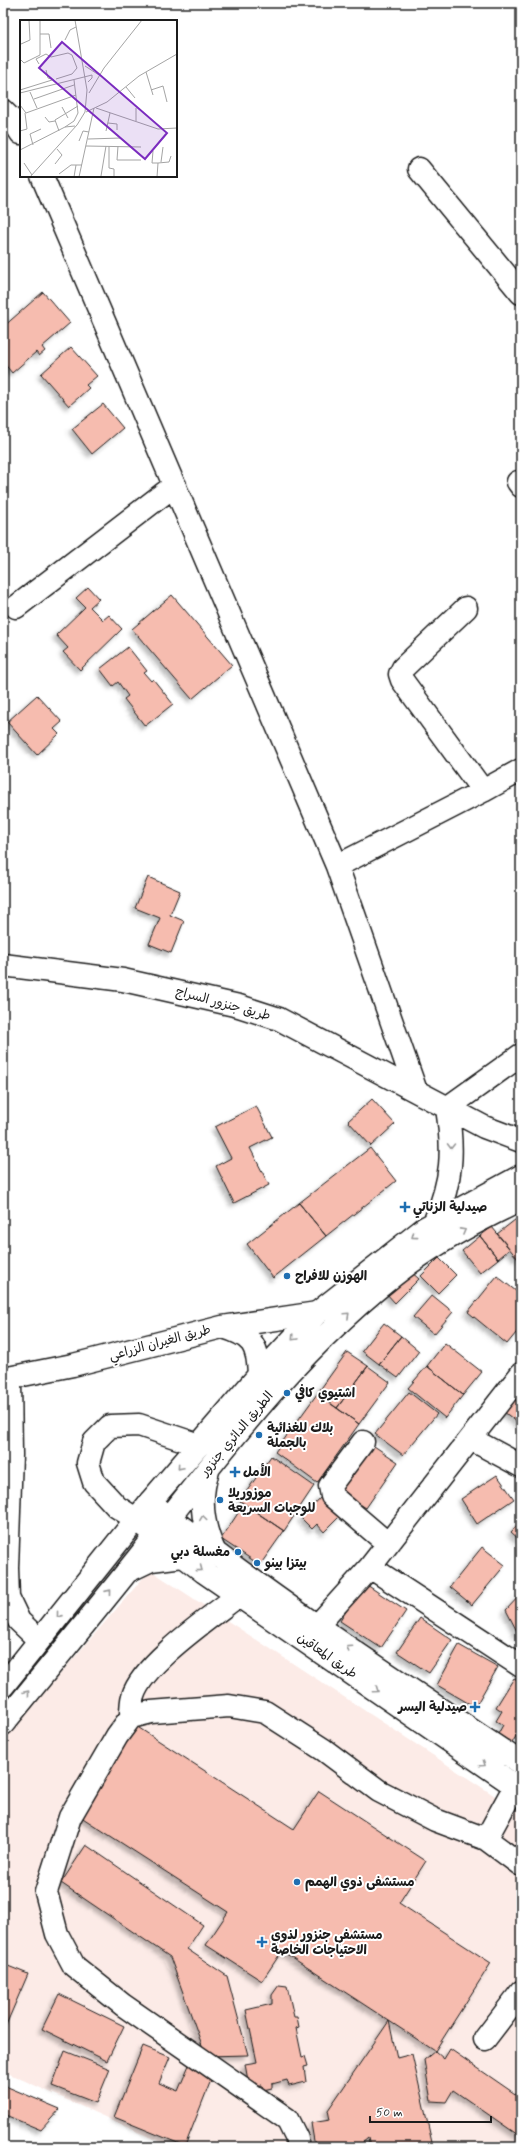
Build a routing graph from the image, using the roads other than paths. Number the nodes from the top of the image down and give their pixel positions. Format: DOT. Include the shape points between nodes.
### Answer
graph roads {
  1 [pos="3,111"];
  2 [pos="20,131"];
  3 [pos="419,169"];
  4 [pos="42,177"];
  5 [pos="521,293"];
  6 [pos="175,486"];
  7 [pos="16,607"];
  8 [pos="466,608"];
  9 [pos="521,770"];
  10 [pos="483,791"];
  11 [pos="337,866"];
  12 [pos="3,965"];
  13 [pos="521,1055"];
  14 [pos="416,1091"];
  15 [pos="447,1108"];
  16 [pos="521,1141"];
  17 [pos="521,1176"];
  18 [pos="521,1200"];
  19 [pos="434,1222"];
  20 [pos="317,1313"];
  21 [pos="222,1327"];
  22 [pos="521,1374"];
  23 [pos="259,1375"];
  24 [pos="7,1378"];
  25 [pos="471,1439"];
  26 [pos="364,1442"];
  27 [pos="199,1445"];
  28 [pos="211,1464"];
  29 [pos="521,1466"];
  30 [pos="150,1502"];
  31 [pos="169,1517"];
  32 [pos="136,1519"];
  33 [pos="156,1535"];
  34 [pos="388,1544"];
  35 [pos="216,1555"];
  36 [pos="183,1556"];
  37 [pos="370,1567"];
  38 [pos="122,1575"];
  39 [pos="239,1595"];
  40 [pos="317,1626"];
  41 [pos="39,1640"];
  42 [pos="521,1666"];
  43 [pos="3,1686"];
  44 [pos="131,1717"];
  45 [pos="3,1724"];
  46 [pos="521,1763"];
  47 [pos="518,1788"];
  48 [pos="486,1839"];
  49 [pos="521,1865"];
  50 [pos="521,1992"];
  51 [pos="485,2039"];
  52 [pos="297,2147"];
  1 -- 2 [label="street"];
  3 -- 5 [label="street"];
  4 -- 6 [label="street"];
  6 -- 7 [label="street"];
  6 -- 11 [label="street"];
  8 -- 10 [label="street" via="403,668 400,674"];
  9 -- 10 [label="street"];
  10 -- 11 [label="street"];
  11 -- 14 [label="street"];
  12 -- 14 [label="street, طريق جنزور السراج" via="123,980 239,1006 279,1019"];
  13 -- 15 [label="street"];
  14 -- 15 [label="street, طريق جنزور السراج"];
  15 -- 16 [label="street, طريق جنزور السراج" via="484,1127"];
  15 -- 19 [label="street, one-way" via="452,1137 451,1166 446,1194"];
  17 -- 19 [label="street, الطريق الدائري جنزور"];
  28 -- 18 [label="street, الطريق الدائري جنزور, one-way" via="299,1362 369,1294 439,1244"];
  19 -- 20 [label="street, الطريق الدائري جنزور, one-way" via="394,1250"];
  20 -- 21 [label="street, طريق الغيران الزراعي"];
  20 -- 23 [label="street, الطريق الدائري جنزور, one-way"];
  21 -- 23 [label="street" via="239,1332 250,1339 256,1348"];
  21 -- 24 [label="street, طريق الغيران الزراعي" via="73,1365"];
  22 -- 25 [label="street"];
  23 -- 27 [label="street, الطريق الدائري جنزور"];
  24 -- 41 [label="street" via="11,1455 8,1598 19,1621"];
  25 -- 29 [label="street"];
  25 -- 34 [label="street"];
  26 -- 34 [label="street" via="330,1486 332,1496"];
  27 -- 30 [label="street, الطريق الدائري جنزور, one-way"];
  27 -- 32 [label="street, طريق المعاقين" via="139,1425 110,1426 94,1442 88,1463 94,1482 117,1507"];
  28 -- 31 [label="street, الطريق الدائري جنزور"];
  35 -- 28 [label="street, one-way" via="209,1540 202,1510 203,1494"];
  30 -- 31 [label="street, طريق المعاقين"];
  30 -- 32 [label="street, الطريق الدائري جنزور"];
  31 -- 33 [label="street, الطريق الدائري جنزور"];
  31 -- 35 [label="street, طريق المعاقين"];
  32 -- 33 [label="street, طريق المعاقين"];
  32 -- 41 [label="street, الطريق الدائري جنزور, one-way"];
  33 -- 36 [label="street, طريق المعاقين"];
  33 -- 38 [label="street, الطريق الدائري جنزور"];
  34 -- 37 [label="street"];
  35 -- 40 [label="street, طريق المعاقين"];
  36 -- 38 [label="street" via="151,1560"];
  36 -- 39 [label="street, طريق المعاقين, one-way"];
  37 -- 40 [label="street"];
  37 -- 42 [label="street"];
  45 -- 38 [label="street, الطريق الدائري جنزور, one-way"];
  39 -- 44 [label="street" via="174,1645 139,1682 132,1697"];
  39 -- 47 [label="street, طريق المعاقين, one-way"];
  46 -- 40 [label="street, طريق المعاقين, one-way"];
  41 -- 43 [label="street, الطريق الدائري جنزور"];
  44 -- 48 [label="street" via="152,1712 229,1706 265,1712 324,1750 379,1791 435,1820"];
  44 -- 52 [label="street" via="117,1736 70,1817 46,1892 57,1934 74,1966 123,2005 287,2119 297,2139"];
  47 -- 48 [label="street"];
  48 -- 49 [label="street"];
  50 -- 51 [label="street"];
}
